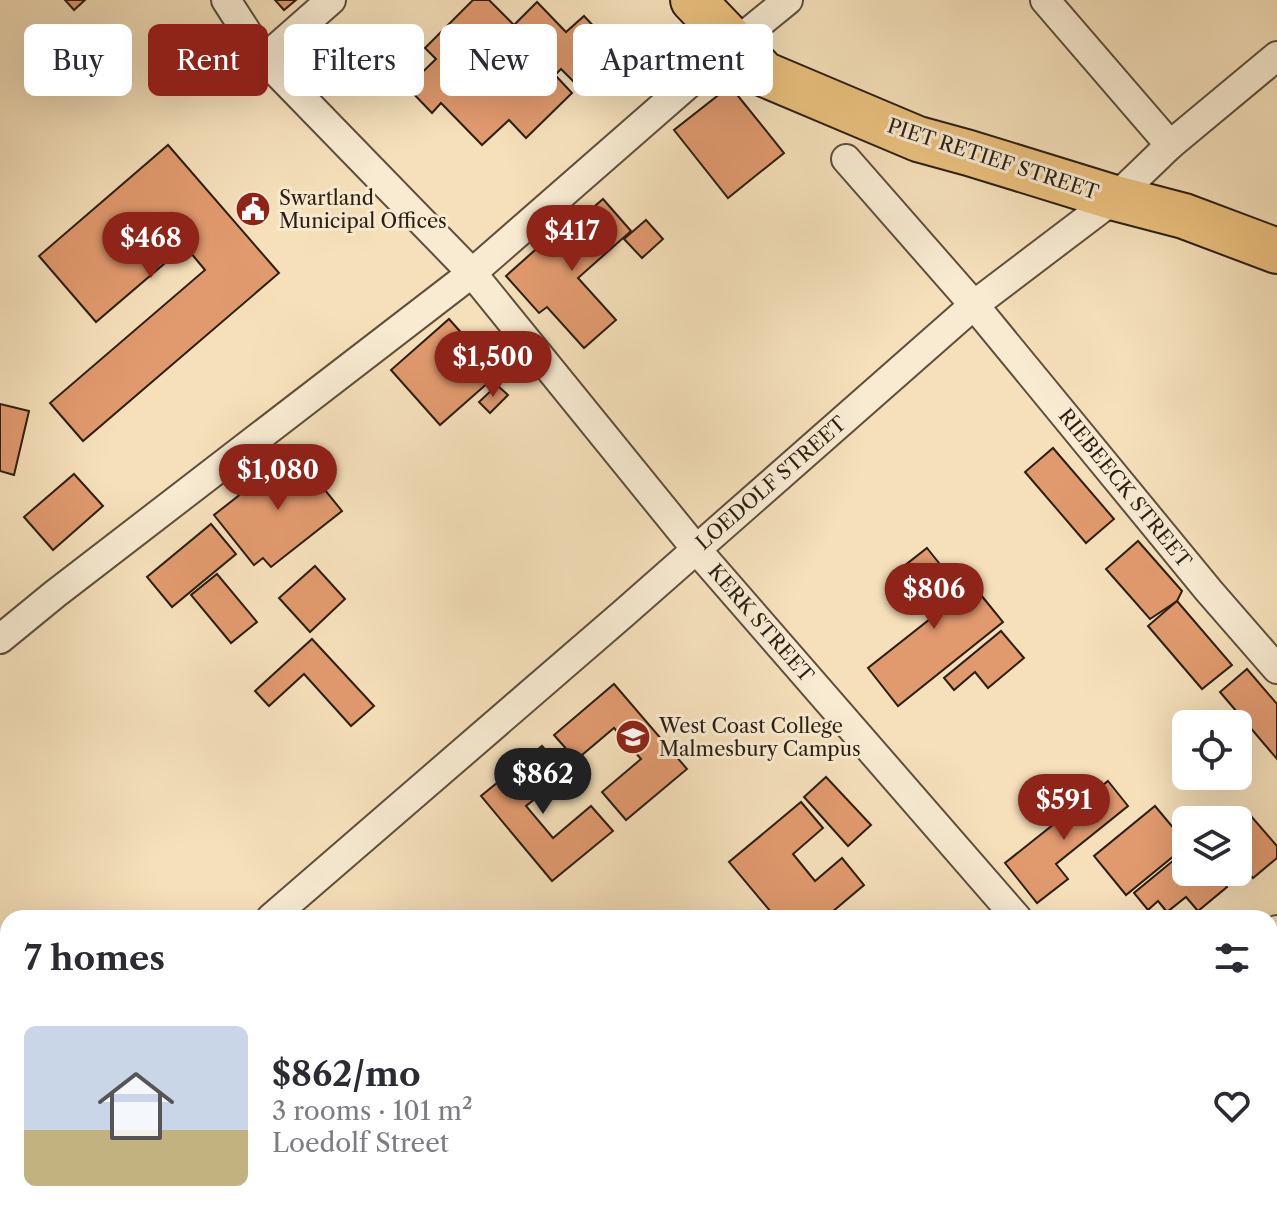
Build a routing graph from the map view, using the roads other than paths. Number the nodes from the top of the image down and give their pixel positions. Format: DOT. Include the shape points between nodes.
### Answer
graph roads {
  1 [pos="226,0"];
  2 [pos="331,0"];
  3 [pos="693,0"];
  4 [pos="788,0"];
  5 [pos="1045,0"];
  6 [pos="241,24"];
  7 [pos="715,24"];
  8 [pos="759,24"];
  9 [pos="268,55"];
  10 [pos="1277,56"];
  11 [pos="268,63"];
  12 [pos="773,78"];
  13 [pos="675,96"];
  14 [pos="1170,145"];
  15 [pos="846,159"];
  16 [pos="1115,198"];
  17 [pos="1277,251"];
  18 [pos="472,273"];
  19 [pos="974,305"];
  20 [pos="696,549"];
  21 [pos="0,639"];
  22 [pos="1277,669"];
  23 [pos="280,910"];
  24 [pos="1010,910"];
  1 -- 6 [label="street, KERK STREET"];
  2 -- 9 [label="street"];
  3 -- 7 [label="main road, PIET RETIEF STREET"];
  4 -- 8 [label="street"];
  5 -- 14 [label="street"];
  10 -- 14 [label="street, LOEDOLF STREET"];
  11 -- 18 [label="street, KERK STREET"];
  12 -- 16 [label="main road, PIET RETIEF STREET" via="918,139"];
  13 -- 18 [label="street"];
  14 -- 16 [label="street, LOEDOLF STREET"];
  15 -- 19 [label="street, RIEBEECK STREET"];
  16 -- 17 [label="main road, PIET RETIEF STREET" via="1184,216"];
  16 -- 19 [label="street, LOEDOLF STREET"];
  18 -- 20 [label="street, KERK STREET"];
  18 -- 21 [label="street"];
  19 -- 20 [label="street, LOEDOLF STREET"];
  19 -- 22 [label="street, RIEBEECK STREET"];
  20 -- 23 [label="street, LOEDOLF STREET"];
  20 -- 24 [label="street, KERK STREET"];
}
